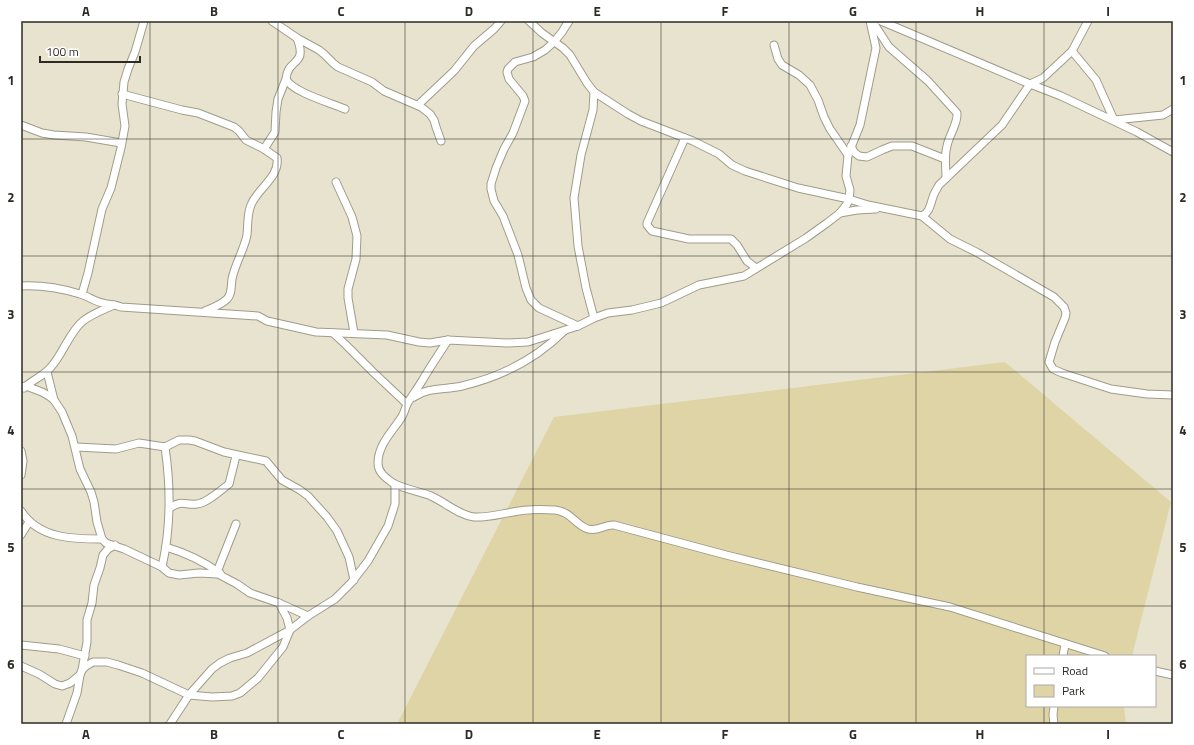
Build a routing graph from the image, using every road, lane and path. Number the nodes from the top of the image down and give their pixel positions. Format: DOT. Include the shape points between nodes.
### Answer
graph roads {
  1 [pos="144,21"];
  2 [pos="272,21"];
  3 [pos="501,21"];
  4 [pos="529,21"];
  5 [pos="569,21"];
  6 [pos="871,21"];
  7 [pos="1088,21"];
  8 [pos="884,22"];
  9 [pos="297,38"];
  10 [pos="554,42"];
  11 [pos="774,45"];
  12 [pos="1072,51"];
  13 [pos="286,79"];
  14 [pos="1030,84"];
  15 [pos="594,92"];
  16 [pos="122,94"];
  17 [pos="418,105"];
  18 [pos="345,109"];
  19 [pos="1173,109"];
  20 [pos="1114,120"];
  21 [pos="21,125"];
  22 [pos="685,138"];
  23 [pos="441,142"];
  24 [pos="121,143"];
  25 [pos="851,146"];
  26 [pos="264,148"];
  27 [pos="1173,152"];
  28 [pos="848,155"];
  29 [pos="945,159"];
  30 [pos="946,178"];
  31 [pos="336,182"];
  32 [pos="849,199"];
  33 [pos="885,209"];
  34 [pos="840,213"];
  35 [pos="922,216"];
  36 [pos="756,268"];
  37 [pos="21,286"];
  38 [pos="82,294"];
  39 [pos="116,304"];
  40 [pos="203,312"];
  41 [pos="594,318"];
  42 [pos="578,326"];
  43 [pos="566,330"];
  44 [pos="333,332"];
  45 [pos="354,333"];
  46 [pos="448,340"];
  47 [pos="47,372"];
  48 [pos="23,388"];
  49 [pos="1173,395"];
  50 [pos="54,400"];
  51 [pos="409,401"];
  52 [pos="76,447"];
  53 [pos="165,447"];
  54 [pos="21,451"];
  55 [pos="236,456"];
  56 [pos="21,476"];
  57 [pos="395,484"];
  58 [pos="170,508"];
  59 [pos="21,511"];
  60 [pos="29,522"];
  61 [pos="236,524"];
  62 [pos="21,535"];
  63 [pos="102,540"];
  64 [pos="115,546"];
  65 [pos="166,547"];
  66 [pos="162,567"];
  67 [pos="221,574"];
  68 [pos="354,580"];
  69 [pos="279,603"];
  70 [pos="308,616"];
  71 [pos="290,630"];
  72 [pos="1065,644"];
  73 [pos="21,645"];
  74 [pos="1063,655"];
  75 [pos="1102,655"];
  76 [pos="85,656"];
  77 [pos="21,666"];
  78 [pos="81,672"];
  79 [pos="1156,672"];
  80 [pos="1173,675"];
  81 [pos="189,695"];
  82 [pos="1054,707"];
  83 [pos="66,724"];
  84 [pos="170,724"];
  85 [pos="1054,724"];
  1 -- 16 [label="street"];
  2 -- 9 [label="street"];
  3 -- 17 [label="street"];
  4 -- 10 [label="street"];
  5 -- 10 [label="street"];
  6 -- 25 [label="street" via="876,48 860,125"];
  6 -- 29 [label="street" via="889,47 928,80 956,113"];
  7 -- 12 [label="street"];
  8 -- 14 [label="street"];
  9 -- 13 [label="street" via="300,46 299,58 287,70"];
  9 -- 17 [label="street" via="319,50 338,67"];
  10 -- 15 [label="street" via="570,55"];
  10 -- 42 [label="street" via="538,55 514,62 508,69 509,79 525,101 496,168 491,189 514,243 531,300 539,308"];
  11 -- 28 [label="street" via="782,65 799,74 810,85 830,129"];
  12 -- 14 [label="street" via="1044,78"];
  12 -- 20 [label="street" via="1096,80"];
  13 -- 18 [label="street" via="298,90"];
  13 -- 26 [label="street" via="278,99 275,132"];
  14 -- 20 [label="street"];
  14 -- 30 [label="street" via="1002,125"];
  15 -- 22 [label="street" via="635,118"];
  15 -- 41 [label="street" via="593,110 581,155 574,198 578,246"];
  16 -- 24 [label="street" via="125,126"];
  16 -- 26 [label="street" via="198,113 227,124 250,142"];
  17 -- 23 [label="street" via="434,120"];
  19 -- 20 [label="street" via="1163,115"];
  20 -- 27 [label="street"];
  21 -- 24 [label="street" via="42,133"];
  22 -- 32 [label="street" via="719,154 745,172 798,188"];
  22 -- 36 [label="street" via="647,225 652,231 689,239 731,240 747,261"];
  24 -- 38 [label="street" via="115,177 102,209"];
  25 -- 28 [label="street"];
  25 -- 29 [label="street" via="854,152 867,157 892,146 912,146"];
  26 -- 40 [label="street" via="276,157 277,161 271,177 250,206 247,237 234,271 230,294 223,302"];
  28 -- 32 [label="street" via="846,176 850,190"];
  29 -- 30 [label="street"];
  30 -- 35 [label="street" via="936,190 929,210"];
  31 -- 45 [label="street" via="352,217 357,236 356,259 348,289"];
  32 -- 33 [label="street"];
  32 -- 34 [label="street"];
  33 -- 34 [label="street"];
  33 -- 35 [label="street"];
  34 -- 36 [label="street" via="806,238"];
  35 -- 49 [label="street" via="950,239 1054,297 1063,305 1065,318 1049,362 1053,369 1110,389"];
  36 -- 41 [label="street" via="740,277 699,285 661,303"];
  37 -- 38 [label="street" via="55,288"];
  38 -- 39 [label="street" via="103,303"];
  39 -- 40 [label="street" via="121,307"];
  39 -- 47 [label="street" via="83,321"];
  40 -- 44 [label="street" via="258,316 294,328"];
  41 -- 42 [label="street"];
  42 -- 43 [label="street"];
  43 -- 46 [label="street" via="528,342"];
  43 -- 51 [label="street" via="536,355 505,372 461,386 420,392"];
  44 -- 45 [label="street"];
  44 -- 51 [label="street"];
  45 -- 46 [label="street" via="387,335 430,343"];
  46 -- 51 [label="street"];
  47 -- 48 [label="street"];
  47 -- 50 [label="street"];
  48 -- 50 [label="street" via="42,392"];
  50 -- 52 [label="street" via="68,424"];
  51 -- 57 [label="street" via="402,417 384,441 379,455 378,469"];
  52 -- 53 [label="street" via="116,449 139,443"];
  52 -- 63 [label="street" via="80,469 94,502"];
  53 -- 55 [label="street" via="179,440 189,440"];
  53 -- 58 [label="street"];
  54 -- 56 [label="street"];
  55 -- 58 [label="street" via="229,484 198,504 182,503"];
  55 -- 68 [label="street" via="266,461 282,480 300,490 315,504 339,534 349,557"];
  57 -- 68 [label="street" via="395,504 388,526"];
  57 -- 72 [label="street" via="432,496 471,517 496,516 525,510 557,510 593,530 609,524 614,525 857,588 950,607"];
  58 -- 65 [label="street"];
  59 -- 60 [label="street"];
  60 -- 62 [label="street"];
  60 -- 63 [label="street" via="43,531 60,537"];
  61 -- 67 [label="street"];
  63 -- 64 [label="street"];
  64 -- 66 [label="street"];
  64 -- 76 [label="street" via="102,555 87,620"];
  65 -- 66 [label="street"];
  65 -- 67 [label="street" via="184,552"];
  66 -- 67 [label="street" via="170,573 179,575"];
  67 -- 69 [label="street" via="250,593"];
  68 -- 70 [label="street" via="335,599"];
  69 -- 70 [label="street"];
  69 -- 71 [label="street"];
  70 -- 71 [label="street"];
  71 -- 81 [label="street" via="246,653 220,663"];
  71 -- 81 [label="street" via="283,647 267,668 240,693 223,697"];
  72 -- 74 [label="street"];
  72 -- 75 [label="street"];
  73 -- 76 [label="street" via="59,648"];
  76 -- 78 [label="street"];
  77 -- 78 [label="street" via="62,686 70,683"];
  78 -- 81 [label="street" via="93,662 107,662 142,673"];
  78 -- 83 [label="street"];
  79 -- 80 [label="street"];
  81 -- 84 [label="street"];
  82 -- 85 [label="street"];
}
